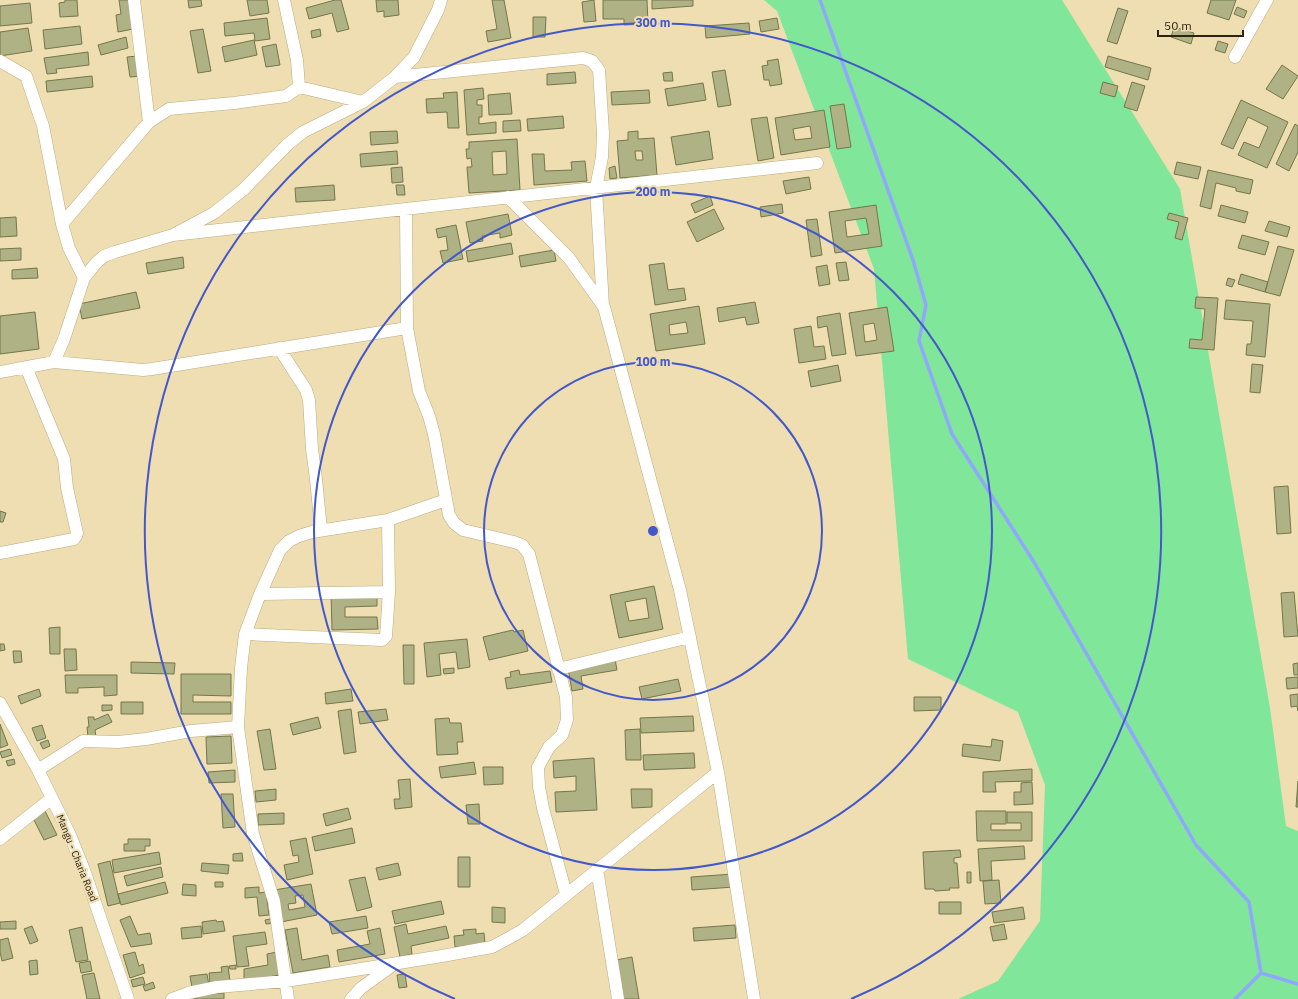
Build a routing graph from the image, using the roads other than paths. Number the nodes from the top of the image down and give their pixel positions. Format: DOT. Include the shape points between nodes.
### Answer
graph roads {
  1 [pos="134,0"];
  2 [pos="284,0"];
  3 [pos="441,0"];
  4 [pos="1267,0"];
  5 [pos="1235,57"];
  6 [pos="0,61"];
  7 [pos="395,77"];
  8 [pos="299,87"];
  9 [pos="362,102"];
  10 [pos="149,122"];
  11 [pos="817,163"];
  12 [pos="596,188"];
  13 [pos="508,197"];
  14 [pos="406,209"];
  15 [pos="62,224"];
  16 [pos="173,235"];
  17 [pos="84,278"];
  18 [pos="604,307"];
  19 [pos="406,328"];
  20 [pos="279,348"];
  21 [pos="54,362"];
  22 [pos="26,368"];
  23 [pos="0,372"];
  24 [pos="446,500"];
  25 [pos="388,520"];
  26 [pos="321,530"];
  27 [pos="0,553"];
  28 [pos="390,592"];
  29 [pos="260,594"];
  30 [pos="245,634"];
  31 [pos="690,637"];
  32 [pos="558,669"];
  33 [pos="1,708"];
  34 [pos="238,727"];
  35 [pos="38,770"];
  36 [pos="718,772"];
  37 [pos="52,798"];
  38 [pos="0,840"];
  39 [pos="597,869"];
  40 [pos="566,894"];
  41 [pos="395,964"];
  42 [pos="286,980"];
  43 [pos="128,999"];
  44 [pos="172,999"];
  45 [pos="288,999"];
  46 [pos="351,999"];
  47 [pos="618,999"];
  48 [pos="754,999"];
  1 -- 10 [label="street"];
  2 -- 8 [label="street" via="297,60"];
  3 -- 7 [label="street" via="414,57"];
  4 -- 5 [label="street"];
  6 -- 15 [label="street" via="26,76 43,126"];
  7 -- 9 [label="street"];
  7 -- 12 [label="street" via="583,58 592,61 599,70 603,133 602,157"];
  8 -- 9 [label="street"];
  8 -- 10 [label="street" via="286,96 169,109"];
  9 -- 16 [label="street" via="303,132 244,189 214,213"];
  10 -- 15 [label="street"];
  11 -- 12 [label="street"];
  12 -- 13 [label="street"];
  12 -- 18 [label="street"];
  13 -- 14 [label="street"];
  13 -- 18 [label="street" via="569,258"];
  14 -- 16 [label="street"];
  14 -- 19 [label="street"];
  15 -- 17 [label="street" via="69,248"];
  16 -- 17 [label="street" via="104,256"];
  17 -- 21 [label="street"];
  18 -- 31 [label="street" via="678,582"];
  19 -- 20 [label="street"];
  19 -- 24 [label="street" via="419,391 434,434"];
  20 -- 21 [label="street" via="143,370"];
  20 -- 26 [label="street" via="306,390 309,400 312,456"];
  21 -- 22 [label="street"];
  22 -- 23 [label="street"];
  22 -- 27 [label="street" via="64,459 77,533 74,538"];
  24 -- 25 [label="street"];
  24 -- 32 [label="street" via="449,515 463,530 514,542 522,545 528,554"];
  25 -- 26 [label="street"];
  25 -- 28 [label="street"];
  26 -- 29 [label="street" via="299,536 280,550"];
  28 -- 29 [label="street"];
  28 -- 30 [label="street" via="386,636 382,640"];
  29 -- 30 [label="street"];
  30 -- 34 [label="street"];
  31 -- 32 [label="street"];
  31 -- 36 [label="street"];
  32 -- 40 [label="street" via="566,697 567,720 562,735 549,747 538,767 542,801"];
  33 -- 35 [label="street, Mangu - Charia Road"];
  34 -- 35 [label="street" via="118,742 83,741"];
  34 -- 42 [label="street" via="253,834 274,901"];
  35 -- 37 [label="street, Mangu - Charia Road"];
  36 -- 39 [label="street"];
  36 -- 48 [label="street"];
  37 -- 38 [label="street"];
  37 -- 43 [label="street, Mangu - Charia Road" via="84,870"];
  39 -- 40 [label="street"];
  39 -- 47 [label="street"];
  40 -- 41 [label="street" via="523,930 492,947"];
  41 -- 42 [label="street"];
  41 -- 46 [label="street" via="361,988"];
  42 -- 44 [label="street" via="217,987"];
  42 -- 45 [label="street"];
}
